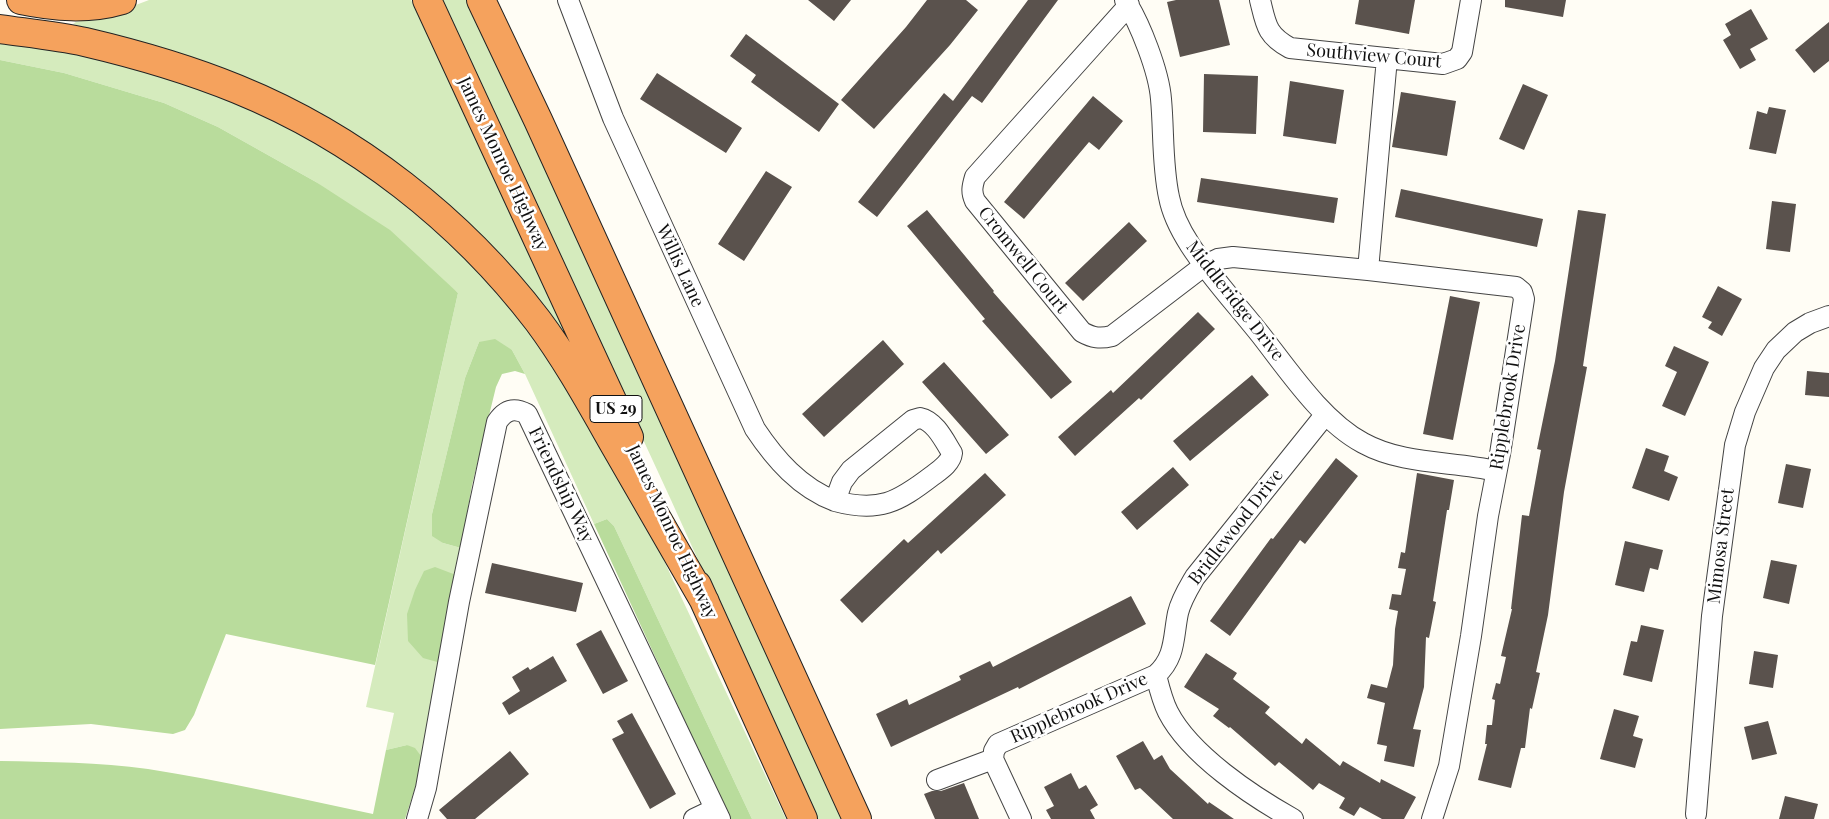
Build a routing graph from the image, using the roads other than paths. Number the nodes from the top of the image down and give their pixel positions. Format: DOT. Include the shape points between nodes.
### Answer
graph roads {
  1 [pos="21,0"];
  2 [pos="122,0"];
  3 [pos="427,0"];
  4 [pos="482,0"];
  5 [pos="503,0"];
  6 [pos="568,0"];
  7 [pos="1260,0"];
  8 [pos="1471,0"];
  9 [pos="1127,2"];
  10 [pos="0,29"];
  11 [pos="1386,58"];
  12 [pos="538,120"];
  13 [pos="1205,265"];
  14 [pos="1368,270"];
  15 [pos="1829,316"];
  16 [pos="1325,415"];
  17 [pos="1496,471"];
  18 [pos="835,501"];
  19 [pos="705,602"];
  20 [pos="1156,675"];
  21 [pos="993,759"];
  22 [pos="937,780"];
  23 [pos="718,814"];
  24 [pos="1696,814"];
  25 [pos="416,819"];
  26 [pos="694,819"];
  27 [pos="803,819"];
  28 [pos="858,819"];
  29 [pos="1021,819"];
  30 [pos="1293,819"];
  31 [pos="1432,819"];
  1 -- 2 [label="highway" via="83,7"];
  3 -- 19 [label="highway, James Monroe Highway / US 29"];
  4 -- 12 [label="highway, US 29"];
  5 -- 12 [label="highway"];
  6 -- 18 [label="street, Willis Lane" via="613,118 755,429 787,470"];
  7 -- 11 [label="street, Southview Court" via="1268,30 1278,42 1290,48"];
  8 -- 11 [label="street, Southview Court" via="1462,52 1457,60 1444,64"];
  9 -- 13 [label="street, Middleridge Drive" via="1144,39 1161,96 1169,198 1177,222"];
  9 -- 13 [label="street, Cromwell Court" via="975,177 972,192 975,201 1082,332 1091,337 1102,339 1112,336"];
  10 -- 19 [label="highway" via="83,42 145,58 238,90 337,141 426,204 504,280 570,365"];
  11 -- 14 [label="street"];
  12 -- 28 [label="highway, US 29"];
  13 -- 14 [label="street, Ripplebrook Drive" via="1218,258 1233,257"];
  13 -- 16 [label="street, Middleridge Drive"];
  14 -- 17 [label="street, Ripplebrook Drive" via="1516,287 1522,292 1524,299"];
  15 -- 24 [label="street, Mimosa Street" via="1802,328 1776,350 1764,368 1745,412 1735,445 1712,616"];
  16 -- 17 [label="street, Middleridge Drive" via="1363,444 1386,453"];
  16 -- 20 [label="street, Bridlewood Drive" via="1195,577 1178,613 1170,657"];
  17 -- 31 [label="street, Ripplebrook Drive" via="1449,766"];
  18 -- 18 [label="street, Willis Lane" via="866,507 896,500 938,472 952,458 952,453 927,419 913,420 852,470 842,482"];
  19 -- 27 [label="highway, James Monroe Highway / US 29"];
  20 -- 21 [label="street, Ripplebrook Drive" via="998,744"];
  20 -- 30 [label="street, Ripplebrook Drive" via="1168,712 1199,752 1238,783"];
  21 -- 22 [label="street"];
  21 -- 29 [label="street, Ripplebrook Drive"];
  23 -- 25 [label="street, Friendship Way" via="527,414 510,410 497,422 458,602 426,788"];
  23 -- 26 [label="street"];
}
